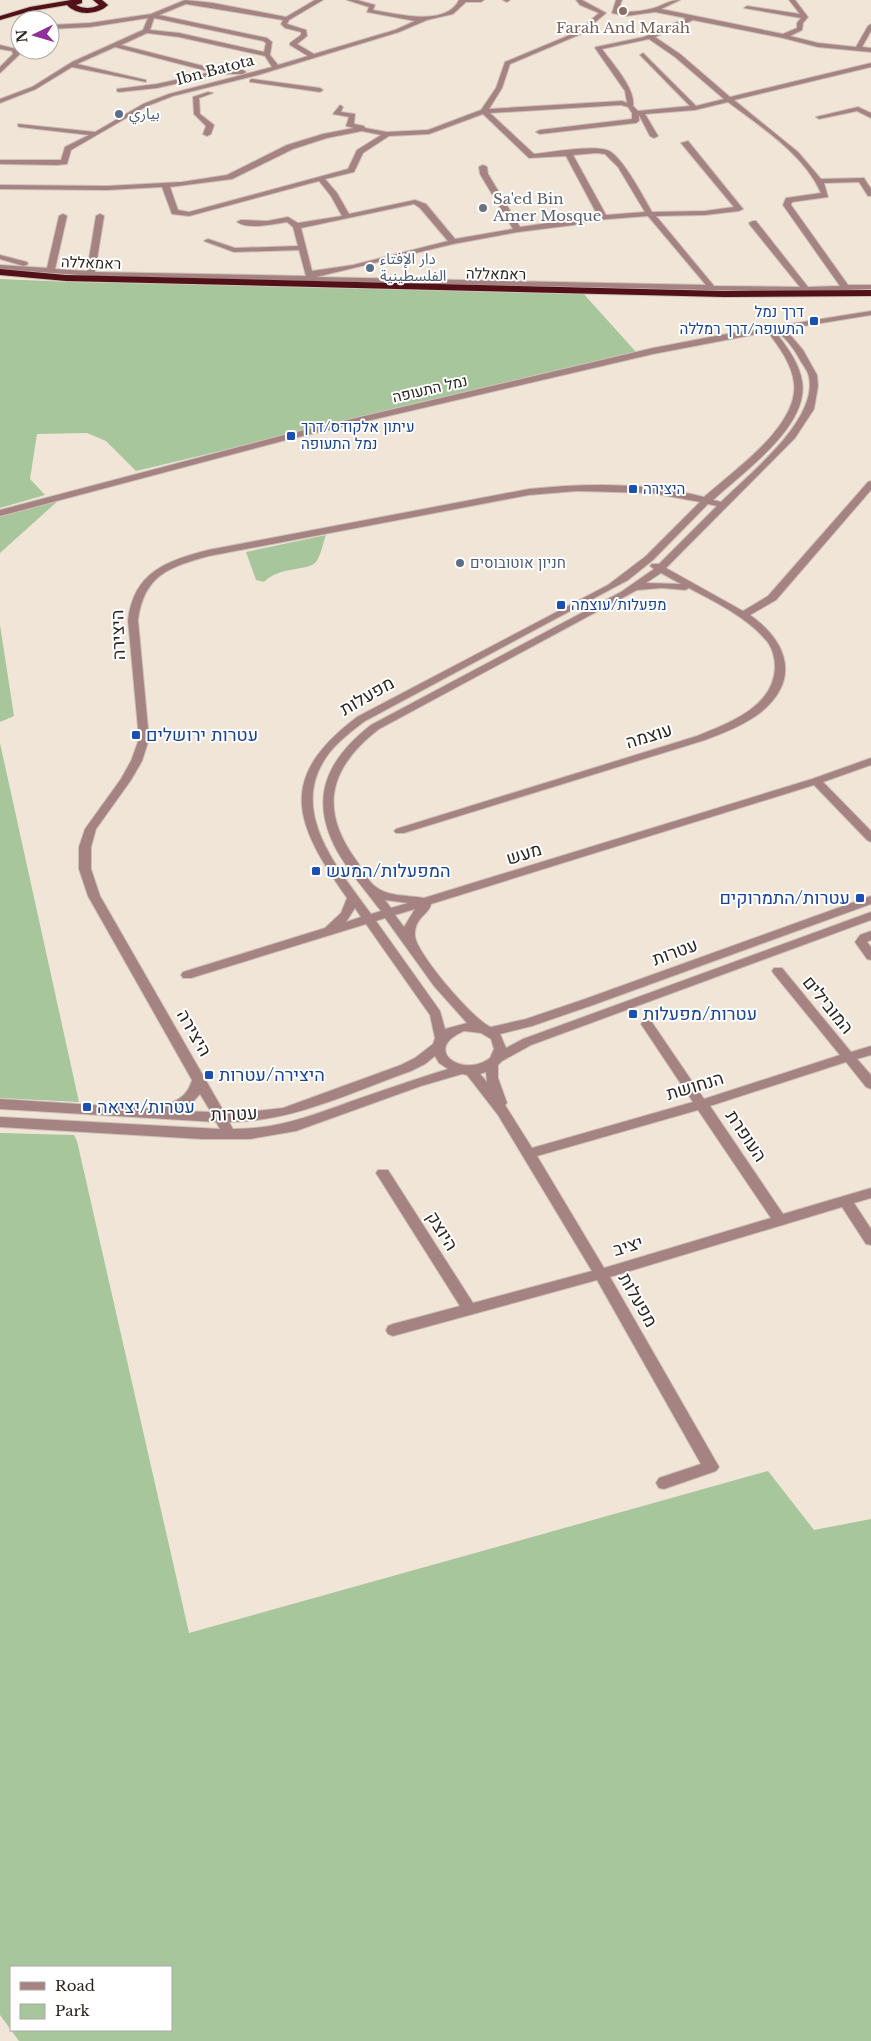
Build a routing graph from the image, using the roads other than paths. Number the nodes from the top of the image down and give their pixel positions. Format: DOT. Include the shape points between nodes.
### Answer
graph roads {
  1 [pos="80,0"];
  2 [pos="99,0"];
  3 [pos="320,0"];
  4 [pos="350,0"];
  5 [pos="463,0"];
  6 [pos="481,0"];
  7 [pos="580,0"];
  8 [pos="619,0"];
  9 [pos="663,0"];
  10 [pos="792,0"];
  11 [pos="189,1"];
  12 [pos="674,1"];
  13 [pos="72,7"];
  14 [pos="747,8"];
  15 [pos="655,10"];
  16 [pos="614,12"];
  17 [pos="603,13"];
  18 [pos="152,16"];
  19 [pos="805,17"];
  20 [pos="691,18"];
  21 [pos="0,19"];
  22 [pos="287,20"];
  23 [pos="422,20"];
  24 [pos="60,26"];
  25 [pos="871,26"];
  26 [pos="146,30"];
  27 [pos="784,36"];
  28 [pos="650,38"];
  29 [pos="114,45"];
  30 [pos="858,48"];
  31 [pos="871,50"];
  32 [pos="267,54"];
  33 [pos="643,55"];
  34 [pos="314,56"];
  35 [pos="17,60"];
  36 [pos="71,65"];
  37 [pos="871,65"];
  38 [pos="276,67"];
  39 [pos="0,72"];
  40 [pos="219,72"];
  41 [pos="257,76"];
  42 [pos="144,81"];
  43 [pos="119,90"];
  44 [pos="320,90"];
  45 [pos="728,99"];
  46 [pos="0,101"];
  47 [pos="630,106"];
  48 [pos="340,107"];
  49 [pos="696,108"];
  50 [pos="484,112"];
  51 [pos="638,113"];
  52 [pos="871,116"];
  53 [pos="819,117"];
  54 [pos="20,125"];
  55 [pos="362,129"];
  56 [pos="540,132"];
  57 [pos="96,134"];
  58 [pos="207,134"];
  59 [pos="387,134"];
  60 [pos="654,136"];
  61 [pos="685,143"];
  62 [pos="568,153"];
  63 [pos="0,162"];
  64 [pos="483,167"];
  65 [pos="320,178"];
  66 [pos="819,181"];
  67 [pos="165,184"];
  68 [pos="0,186"];
  69 [pos="871,194"];
  70 [pos="650,214"];
  71 [pos="63,216"];
  72 [pos="100,216"];
  73 [pos="347,217"];
  74 [pos="603,217"];
  75 [pos="241,222"];
  76 [pos="753,223"];
  77 [pos="297,226"];
  78 [pos="518,230"];
  79 [pos="208,240"];
  80 [pos="453,242"];
  81 [pos="303,248"];
  82 [pos="0,257"];
  83 [pos="0,267"];
  84 [pos="0,272"];
  85 [pos="50,272"];
  86 [pos="91,274"];
  87 [pos="310,278"];
  88 [pos="871,287"];
  89 [pos="712,288"];
  90 [pos="846,288"];
  91 [pos="805,289"];
  92 [pos="871,293"];
  93 [pos="871,313"];
  94 [pos="775,328"];
  95 [pos="871,484"];
  96 [pos="679,495"];
  97 [pos="706,500"];
  98 [pos="722,505"];
  99 [pos="0,514"];
  100 [pos="693,514"];
  101 [pos="644,564"];
  102 [pos="658,571"];
  103 [pos="685,587"];
  104 [pos="635,588"];
  105 [pos="711,596"];
  106 [pos="743,614"];
  107 [pos="871,761"];
  108 [pos="816,782"];
  109 [pos="400,831"];
  110 [pos="871,838"];
  111 [pos="372,890"];
  112 [pos="353,897"];
  113 [pos="871,900"];
  114 [pos="432,901"];
  115 [pos="389,914"];
  116 [pos="871,916"];
  117 [pos="369,920"];
  118 [pos="326,933"];
  119 [pos="866,938"];
  120 [pos="410,943"];
  121 [pos="871,956"];
  122 [pos="778,971"];
  123 [pos="187,975"];
  124 [pos="647,1024"];
  125 [pos="485,1030"];
  126 [pos="439,1042"];
  127 [pos="871,1050"];
  128 [pos="849,1057"];
  129 [pos="495,1061"];
  130 [pos="466,1070"];
  131 [pos="199,1080"];
  132 [pos="871,1084"];
  133 [pos="0,1104"];
  134 [pos="702,1104"];
  135 [pos="503,1112"];
  136 [pos="146,1113"];
  137 [pos="221,1118"];
  138 [pos="0,1122"];
  139 [pos="230,1135"];
  140 [pos="528,1154"];
  141 [pos="383,1173"];
  142 [pos="871,1192"];
  143 [pos="845,1200"];
  144 [pos="780,1220"];
  145 [pos="871,1240"];
  146 [pos="601,1274"];
  147 [pos="469,1309"];
  148 [pos="393,1330"];
  149 [pos="664,1483"];
  1 -- 13 [label="highway"];
  1 -- 21 [label="highway" via="30,9"];
  2 -- 13 [label="highway" via="104,4 96,9"];
  3 -- 22 [label="street"];
  4 -- 23 [label="street" via="373,6 369,11"];
  5 -- 6 [label="street"];
  5 -- 23 [label="street, Ibn Batota" via="451,13"];
  7 -- 17 [label="street"];
  8 -- 16 [label="street"];
  9 -- 12 [label="street"];
  10 -- 19 [label="street"];
  11 -- 18 [label="street"];
  11 -- 22 [label="street"];
  12 -- 15 [label="street"];
  13 -- 21 [label="highway" via="35,10"];
  14 -- 19 [label="street"];
  15 -- 16 [label="street" via="626,14"];
  15 -- 20 [label="street"];
  16 -- 17 [label="street"];
  17 -- 50 [label="street" via="578,33 507,63 499,88"];
  18 -- 24 [label="street"];
  18 -- 26 [label="street"];
  18 -- 32 [label="street" via="265,39 269,42"];
  19 -- 27 [label="street" via="800,29"];
  20 -- 27 [label="street"];
  20 -- 28 [label="street"];
  22 -- 34 [label="street" via="284,24 287,27 304,31 304,36 292,44"];
  23 -- 34 [label="street, Ibn Batota" via="397,31"];
  25 -- 30 [label="street"];
  26 -- 29 [label="street"];
  26 -- 32 [label="street"];
  27 -- 30 [label="street" via="818,45"];
  28 -- 45 [label="street" via="664,45"];
  28 -- 47 [label="street" via="598,48 628,92"];
  29 -- 36 [label="street"];
  29 -- 40 [label="street"];
  30 -- 31 [label="street"];
  32 -- 38 [label="street"];
  33 -- 49 [label="street"];
  34 -- 38 [label="street, Ibn Batota"];
  35 -- 39 [label="street"];
  36 -- 42 [label="street"];
  36 -- 46 [label="street" via="34,88"];
  37 -- 45 [label="street"];
  38 -- 41 [label="street, Ibn Batota"];
  40 -- 41 [label="street"];
  40 -- 43 [label="street" via="157,86"];
  41 -- 44 [label="street"];
  41 -- 57 [label="street, Ibn Batota" via="171,95 146,105"];
  41 -- 58 [label="street" via="196,97 195,113 210,125"];
  45 -- 49 [label="street"];
  45 -- 66 [label="street" via="762,124"];
  47 -- 50 [label="street" via="622,103"];
  47 -- 51 [label="street"];
  48 -- 55 [label="street" via="336,114 353,115 350,126"];
  49 -- 51 [label="street"];
  50 -- 59 [label="street" via="429,132"];
  50 -- 62 [label="street" via="532,156"];
  51 -- 56 [label="street" via="636,121"];
  51 -- 60 [label="street"];
  52 -- 53 [label="street" via="858,109"];
  54 -- 57 [label="street"];
  55 -- 59 [label="street"];
  55 -- 67 [label="street" via="290,147 229,177"];
  57 -- 63 [label="street, Ibn Batota" via="68,149 64,162"];
  59 -- 65 [label="street" via="360,152 351,170"];
  61 -- 70 [label="street" via="739,209"];
  62 -- 70 [label="street" via="607,152 621,166"];
  62 -- 74 [label="street"];
  64 -- 78 [label="street" via="484,174"];
  65 -- 67 [label="street" via="189,214 175,212"];
  65 -- 73 [label="street"];
  66 -- 69 [label="street" via="861,180"];
  66 -- 90 [label="street" via="824,186 825,195 789,200 787,205"];
  67 -- 68 [label="street" via="107,188"];
  70 -- 74 [label="street"];
  70 -- 89 [label="street"];
  71 -- 85 [label="street"];
  72 -- 86 [label="street"];
  73 -- 77 [label="street"];
  73 -- 80 [label="street" via="415,202 423,206"];
  74 -- 78 [label="street"];
  75 -- 77 [label="street" via="266,223 288,219"];
  76 -- 91 [label="street"];
  77 -- 81 [label="street"];
  78 -- 80 [label="street"];
  79 -- 81 [label="street" via="234,250"];
  80 -- 87 [label="street" via="315,274"];
  81 -- 87 [label="street"];
  82 -- 85 [label="street"];
  83 -- 85 [label="street"];
  84 -- 92 [label="highway, ראמאללה" via="66,278 724,294"];
  85 -- 86 [label="street"];
  86 -- 87 [label="street"];
  87 -- 89 [label="street"];
  88 -- 90 [label="street"];
  89 -- 91 [label="street"];
  90 -- 91 [label="street"];
  93 -- 94 [label="street, נמל התעופה"];
  94 -- 97 [label="street, מפעלות" via="798,378 795,406 780,430"];
  94 -- 98 [label="street, מפעלות" via="800,352 813,375 810,409 792,436"];
  94 -- 99 [label="street, נמל התעופה" via="674,346 288,437"];
  95 -- 106 [label="street" via="772,598"];
  96 -- 97 [label="street, היצירה"];
  96 -- 100 [label="street" via="689,501"];
  96 -- 131 [label="street, היצירה" via="606,488 529,492 208,553 174,564 148,580 133,609 144,739 141,755 91,827 85,843 84,870 94,896"];
  97 -- 98 [label="street, היצירה"];
  97 -- 100 [label="street, מפעלות"];
  98 -- 102 [label="street, מפעלות"];
  100 -- 101 [label="street, מפעלות"];
  101 -- 102 [label="street, עוצמה"];
  101 -- 112 [label="street, מפעלות" via="611,587 361,719 332,741 313,770 307,810 317,845"];
  102 -- 103 [label="street, עוצמה"];
  102 -- 104 [label="street, מפעלות"];
  102 -- 105 [label="street, עוצמה"];
  103 -- 104 [label="street"];
  103 -- 105 [label="street, עוצמה"];
  104 -- 111 [label="street, מפעלות" via="375,727 350,747 335,767 330,781 328,809 338,841"];
  105 -- 106 [label="street, עוצמה"];
  106 -- 109 [label="street, עוצמה" via="767,634 775,645 781,666 774,692 753,713 701,738"];
  107 -- 108 [label="street, מעש"];
  108 -- 110 [label="street"];
  108 -- 114 [label="street, מעש"];
  111 -- 114 [label="street" via="398,899"];
  111 -- 115 [label="street, מפעלות"];
  112 -- 117 [label="street, מפעלות"];
  112 -- 118 [label="street" via="346,915"];
  113 -- 125 [label="street, עטרות" via="528,1023"];
  114 -- 115 [label="street, מעש"];
  114 -- 120 [label="street" via="412,919 408,928"];
  115 -- 117 [label="street, מעש"];
  115 -- 120 [label="street, מפעלות"];
  116 -- 129 [label="street, עטרות" via="546,1036 513,1049"];
  117 -- 118 [label="street, מעש"];
  117 -- 126 [label="street, מפעלות" via="436,1014"];
  118 -- 123 [label="street, מעש"];
  119 -- 121 [label="street"];
  120 -- 125 [label="street, מפעלות" via="454,1002"];
  122 -- 128 [label="street, המובילים"];
  124 -- 134 [label="street, העופרת"];
  125 -- 126 [label="street" via="472,1027 454,1029"];
  125 -- 129 [label="street" via="499,1041 500,1052"];
  126 -- 130 [label="street" via="438,1053 446,1063"];
  126 -- 137 [label="street, עטרות" via="420,1061 406,1068 284,1112"];
  127 -- 128 [label="street, הנחושת"];
  128 -- 132 [label="street, המובילים"];
  128 -- 134 [label="street, הנחושת"];
  129 -- 130 [label="street"];
  129 -- 135 [label="street, מפעלות" via="492,1078"];
  130 -- 135 [label="street, מפעלות"];
  130 -- 139 [label="street, עטרות" via="416,1082 291,1128"];
  131 -- 136 [label="street" via="197,1091 182,1106"];
  131 -- 137 [label="street, היצירה"];
  133 -- 136 [label="street, עטרות"];
  134 -- 140 [label="street, הנחושת"];
  134 -- 144 [label="street, העופרת"];
  135 -- 140 [label="street, מפעלות"];
  136 -- 137 [label="street, עטרות"];
  137 -- 139 [label="street, היצירה"];
  138 -- 139 [label="street, עטרות"];
  140 -- 146 [label="street, מפעלות"];
  141 -- 147 [label="street, היוצק"];
  142 -- 143 [label="street, יציב"];
  143 -- 144 [label="street, יציב"];
  143 -- 145 [label="street"];
  144 -- 146 [label="street, יציב"];
  146 -- 147 [label="street, יציב"];
  146 -- 149 [label="street, מפעלות" via="711,1466"];
  147 -- 148 [label="street, יציב"];
}
